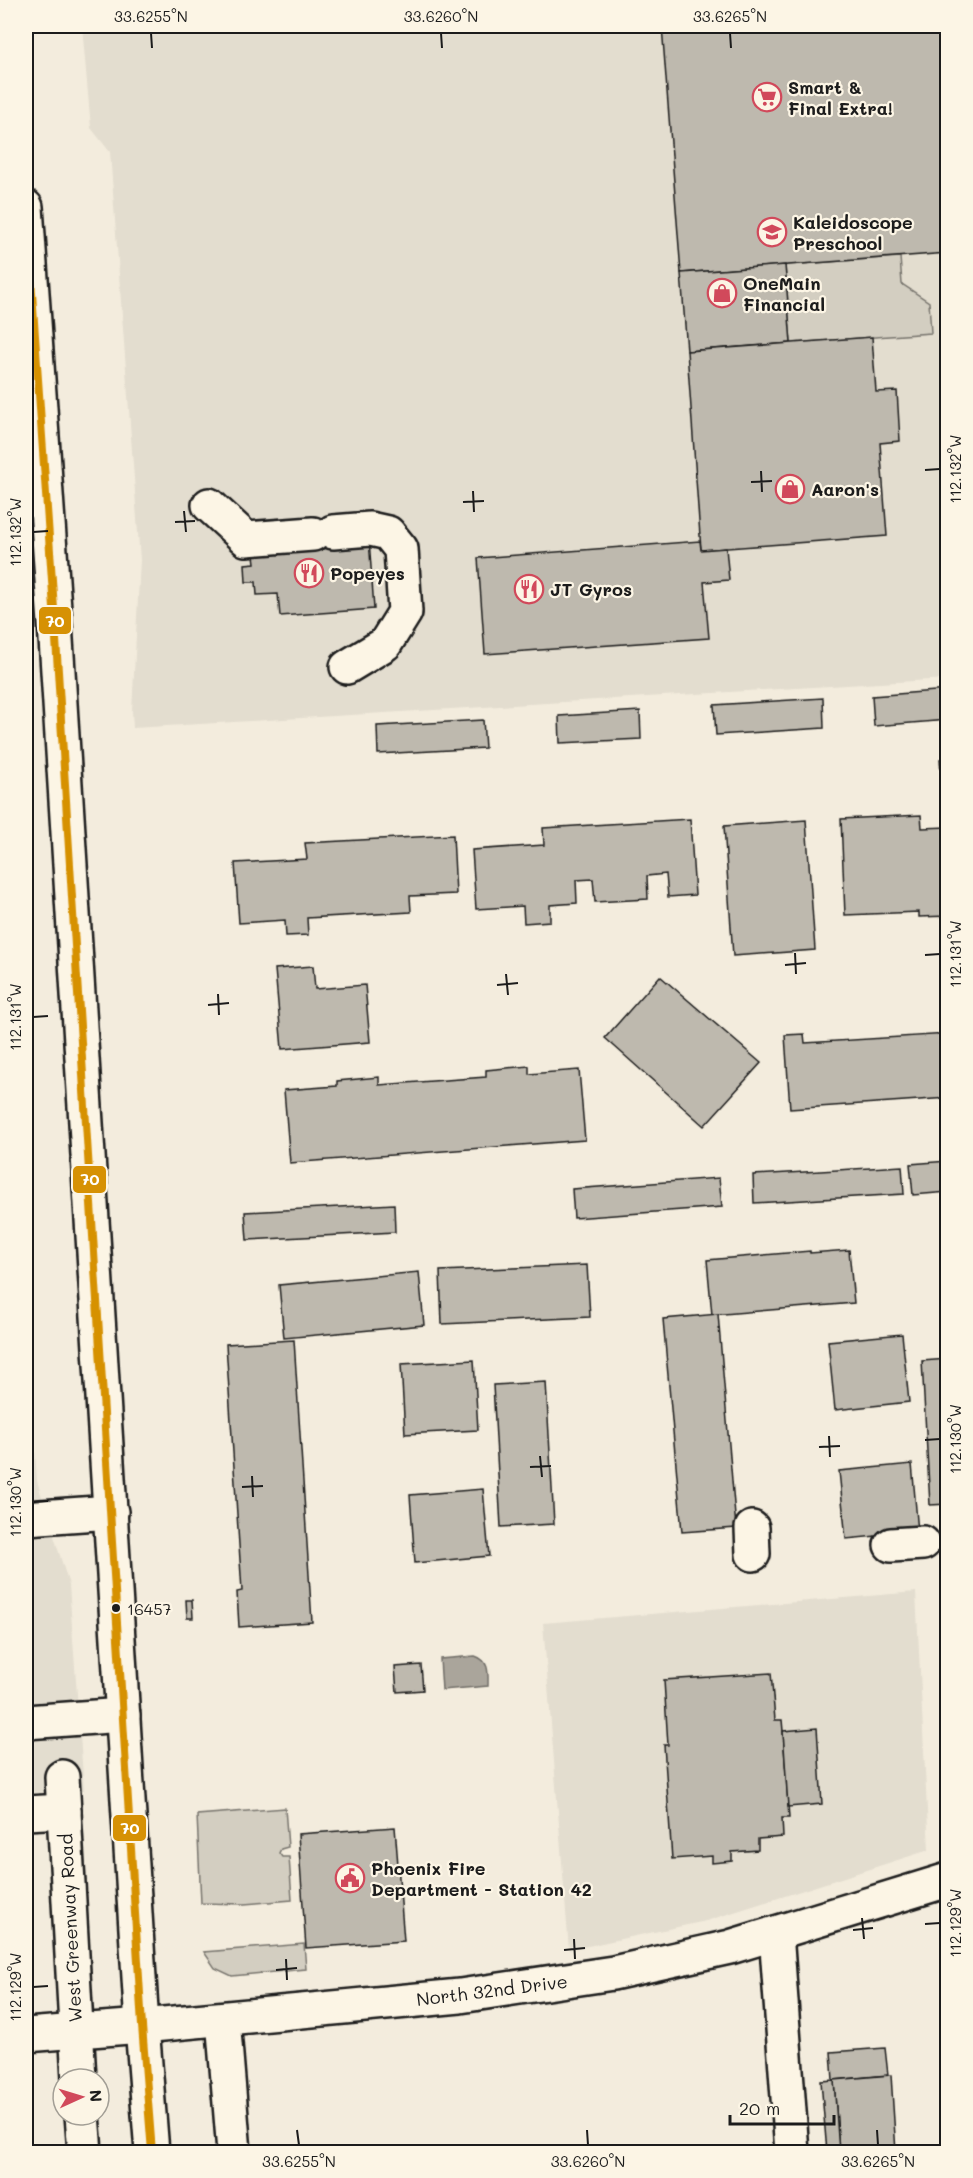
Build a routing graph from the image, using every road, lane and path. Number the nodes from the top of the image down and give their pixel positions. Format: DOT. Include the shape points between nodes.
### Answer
graph roads {
  1 [pos="26,207"];
  2 [pos="209,505"];
  3 [pos="347,668"];
  4 [pos="111,1512"];
  5 [pos="26,1518"];
  6 [pos="924,1543"];
  7 [pos="891,1545"];
  8 [pos="123,1715"];
  9 [pos="26,1722"];
  10 [pos="62,1777"];
  11 [pos="64,1811"];
  12 [pos="26,1813"];
  13 [pos="948,1880"];
  14 [pos="776,1933"];
  15 [pos="223,2019"];
  16 [pos="142,2026"];
  17 [pos="76,2031"];
  18 [pos="26,2035"];
  19 [pos="78,2067"];
  20 [pos="83,2127"];
  21 [pos="85,2152"];
  22 [pos="152,2152"];
  23 [pos="234,2152"];
  24 [pos="792,2152"];
  1 -- 4 [label="main road"];
  2 -- 3 [label="main road" via="246,539 370,529 387,533 401,549 405,612 385,644"];
  4 -- 5 [label="main road"];
  4 -- 8 [label="main road"];
  6 -- 7 [label="main road"];
  8 -- 9 [label="main road"];
  8 -- 16 [label="main road"];
  10 -- 11 [label="main road, West Greenway Road"];
  11 -- 12 [label="main road"];
  11 -- 17 [label="main road, West Greenway Road"];
  13 -- 14 [label="main road, North 32nd Drive"];
  14 -- 15 [label="main road, North 32nd Drive" via="613,1973 460,1996"];
  14 -- 24 [label="main road"];
  15 -- 16 [label="main road, North 32nd Drive"];
  15 -- 23 [label="main road"];
  16 -- 17 [label="main road, North 32nd Drive"];
  16 -- 22 [label="main road"];
  17 -- 18 [label="main road, North 32nd Drive"];
  17 -- 19 [label="main road, West Greenway Road"];
  20 -- 21 [label="main road"];
}
